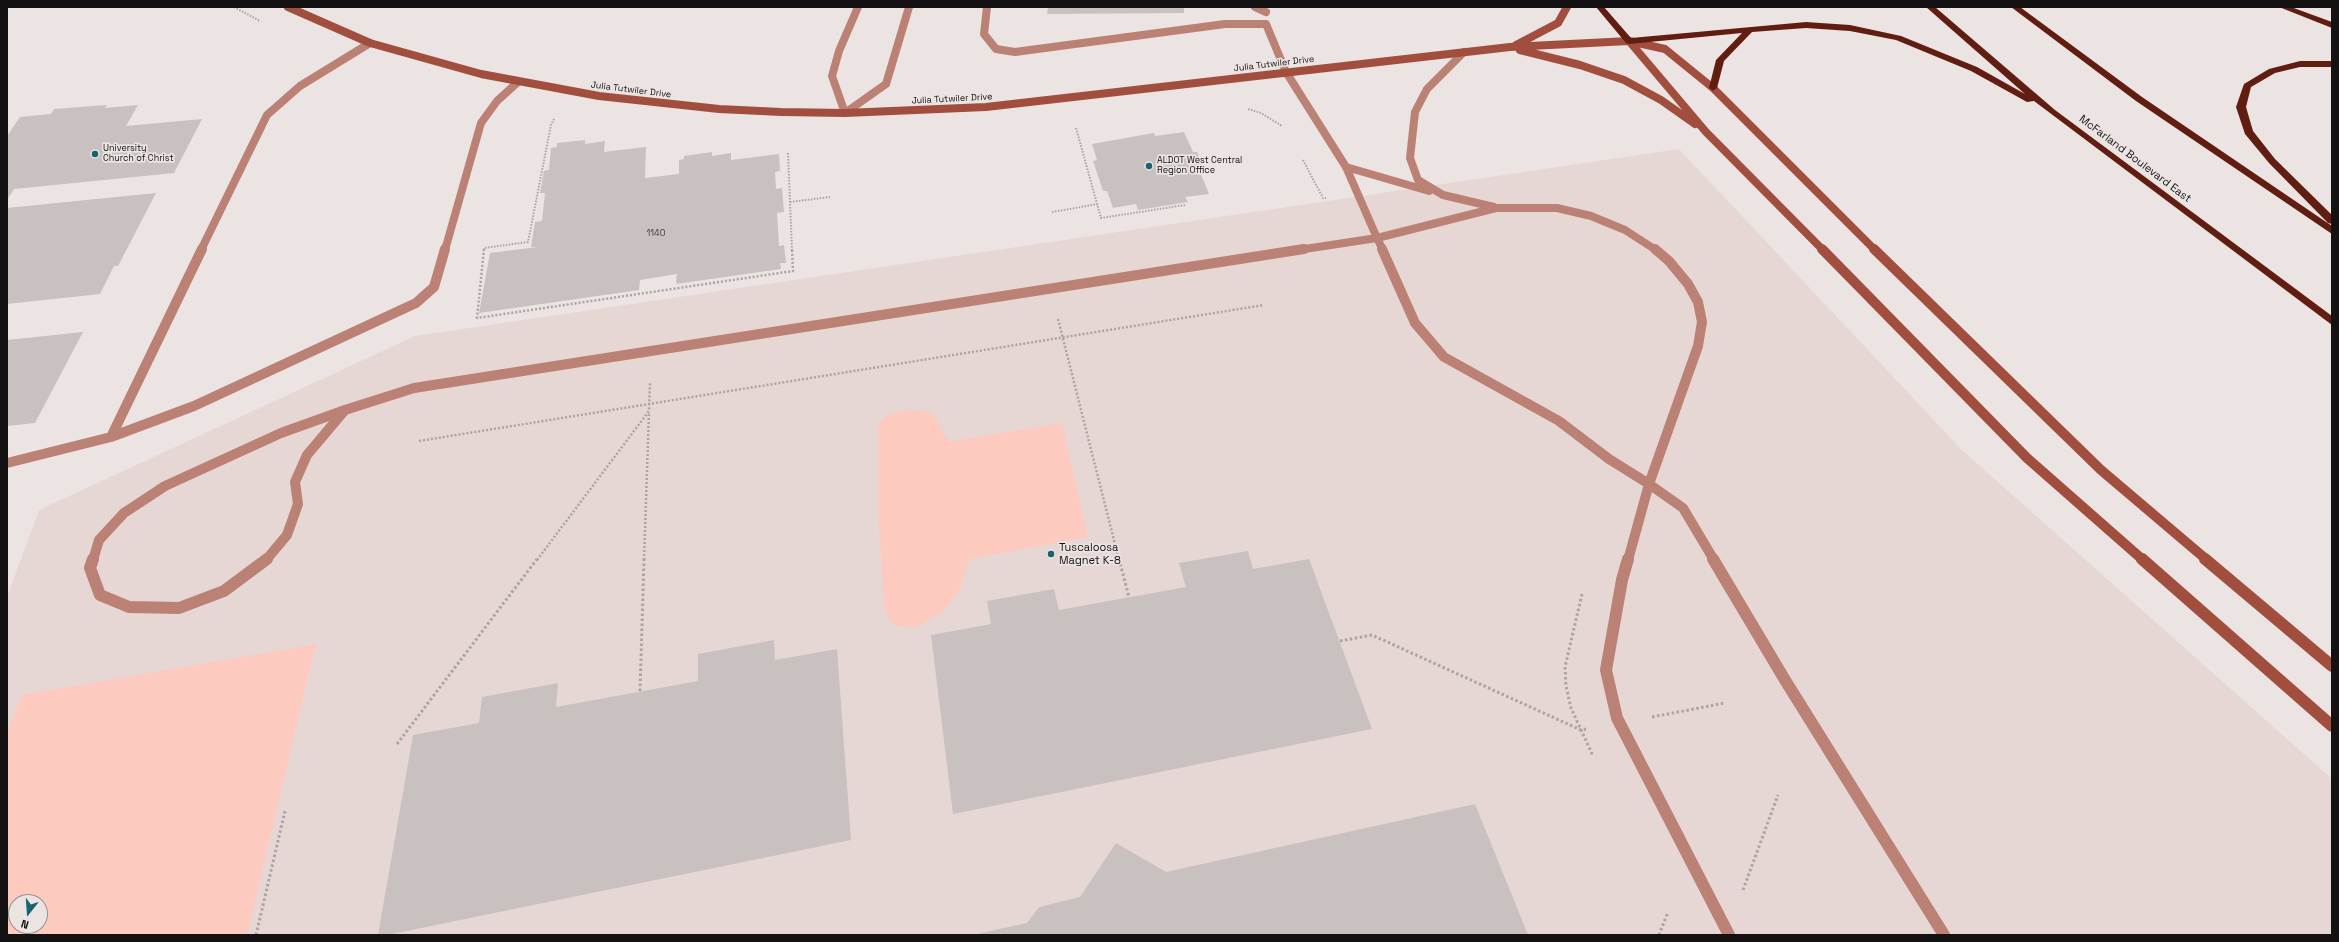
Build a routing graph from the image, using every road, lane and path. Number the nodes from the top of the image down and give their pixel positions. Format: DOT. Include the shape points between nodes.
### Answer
graph roads {
  1 [pos="288,7"];
  2 [pos="858,7"];
  3 [pos="909,7"];
  4 [pos="987,7"];
  5 [pos="1255,7"];
  6 [pos="1272,7"];
  7 [pos="1567,7"];
  8 [pos="1600,7"];
  9 [pos="1930,7"];
  10 [pos="2016,7"];
  11 [pos="2283,7"];
  12 [pos="1266,12"];
  13 [pos="1266,24"];
  14 [pos="2332,24"];
  15 [pos="1750,30"];
  16 [pos="1629,41"];
  17 [pos="370,42"];
  18 [pos="1510,47"];
  19 [pos="1464,52"];
  20 [pos="2332,64"];
  21 [pos="1286,72"];
  22 [pos="518,82"];
  23 [pos="1713,88"];
  24 [pos="2052,112"];
  25 [pos="558,113"];
  26 [pos="845,113"];
  27 [pos="1074,122"];
  28 [pos="1706,132"];
  29 [pos="788,154"];
  30 [pos="1346,167"];
  31 [pos="1443,195"];
  32 [pos="830,197"];
  33 [pos="790,202"];
  34 [pos="1098,204"];
  35 [pos="1185,205"];
  36 [pos="1496,208"];
  37 [pos="1052,212"];
  38 [pos="2332,221"];
  39 [pos="2332,230"];
  40 [pos="1377,238"];
  41 [pos="1264,305"];
  42 [pos="1057,316"];
  43 [pos="2332,321"];
  44 [pos="1062,337"];
  45 [pos="651,377"];
  46 [pos="649,403"];
  47 [pos="345,410"];
  48 [pos="649,411"];
  49 [pos="111,436"];
  50 [pos="419,441"];
  51 [pos="7,463"];
  52 [pos="1649,484"];
  53 [pos="1582,594"];
  54 [pos="1129,597"];
  55 [pos="1340,641"];
  56 [pos="2332,666"];
  57 [pos="640,691"];
  58 [pos="2332,726"];
  59 [pos="1581,730"];
  60 [pos="397,744"];
  61 [pos="1593,756"];
  62 [pos="1778,795"];
  63 [pos="286,811"];
  64 [pos="1742,891"];
  65 [pos="1668,912"];
  66 [pos="256,935"];
  67 [pos="1659,935"];
  68 [pos="1729,935"];
  69 [pos="1944,935"];
  1 -- 17 [label="street, Julia Tutwiler Drive"];
  2 -- 26 [label="street" via="839,51 832,76"];
  3 -- 26 [label="street" via="886,84"];
  4 -- 13 [label="street" via="984,34 996,49 1015,52 1225,24"];
  5 -- 12 [label="street"];
  6 -- 12 [label="street"];
  7 -- 18 [label="street" via="1558,23"];
  8 -- 16 [label="highway"];
  9 -- 24 [label="highway, McFarland Boulevard East"];
  10 -- 39 [label="highway" via="2139,99"];
  11 -- 14 [label="highway"];
  12 -- 13 [label="street"];
  13 -- 21 [label="street"];
  15 -- 16 [label="highway"];
  15 -- 23 [label="highway" via="1720,60"];
  15 -- 24 [label="highway" via="1806,25 1850,28 1898,38 1974,69"];
  16 -- 18 [label="street, Julia Tutwiler Drive"];
  16 -- 23 [label="street, Julia Tutwiler Drive" via="1665,49"];
  16 -- 28 [label="street"];
  17 -- 22 [label="street, Julia Tutwiler Drive" via="423,60"];
  17 -- 49 [label="street" via="300,86 267,115"];
  18 -- 19 [label="street, Julia Tutwiler Drive"];
  18 -- 28 [label="street" via="1580,65 1624,80 1661,100"];
  19 -- 21 [label="street, Julia Tutwiler Drive"];
  19 -- 31 [label="street" via="1429,85 1415,112 1410,158 1418,180"];
  20 -- 38 [label="highway" via="2300,64 2272,71 2247,86 2241,107 2248,132 2272,161"];
  21 -- 26 [label="street, Julia Tutwiler Drive" via="986,107"];
  21 -- 30 [label="street"];
  22 -- 26 [label="street, Julia Tutwiler Drive" via="658,104 781,112"];
  22 -- 49 [label="street" via="497,101 481,123 434,288 416,303 194,406"];
  23 -- 56 [label="street, Julia Tutwiler Drive" via="1834,211 2101,470"];
  24 -- 43 [label="highway, McFarland Boulevard East"];
  25 -- 33 [label="path" via="551,125 528,242 484,248 477,318 793,271"];
  27 -- 34 [label="path"];
  28 -- 58 [label="street" via="2027,458"];
  29 -- 33 [label="path"];
  30 -- 31 [label="street"];
  30 -- 40 [label="street"];
  31 -- 36 [label="street"];
  32 -- 33 [label="path"];
  34 -- 35 [label="path" via="1102,218"];
  34 -- 37 [label="path"];
  36 -- 40 [label="street"];
  36 -- 52 [label="street" via="1557,208 1591,216 1625,230 1649,244 1669,261 1688,284 1698,302 1702,322 1698,346"];
  40 -- 47 [label="street" via="414,388"];
  40 -- 52 [label="street" via="1415,323 1444,356 1559,421 1609,459"];
  41 -- 44 [label="path"];
  42 -- 44 [label="path"];
  44 -- 46 [label="path"];
  44 -- 54 [label="path"];
  45 -- 46 [label="path"];
  46 -- 48 [label="path"];
  46 -- 50 [label="path"];
  47 -- 47 [label="street" via="281,433 165,486 124,513 100,540 90,568 100,595 129,607 178,608 224,591 263,563 287,535 298,504 295,482 307,454"];
  48 -- 57 [label="path"];
  48 -- 60 [label="path"];
  49 -- 51 [label="street"];
  52 -- 68 [label="street" via="1622,580 1606,670 1617,718"];
  52 -- 69 [label="street" via="1683,508 1785,680"];
  53 -- 59 [label="path" via="1565,667 1571,708"];
  55 -- 59 [label="path" via="1372,635"];
  59 -- 61 [label="path"];
  62 -- 64 [label="path"];
  63 -- 66 [label="path"];
  65 -- 67 [label="path"];
}
